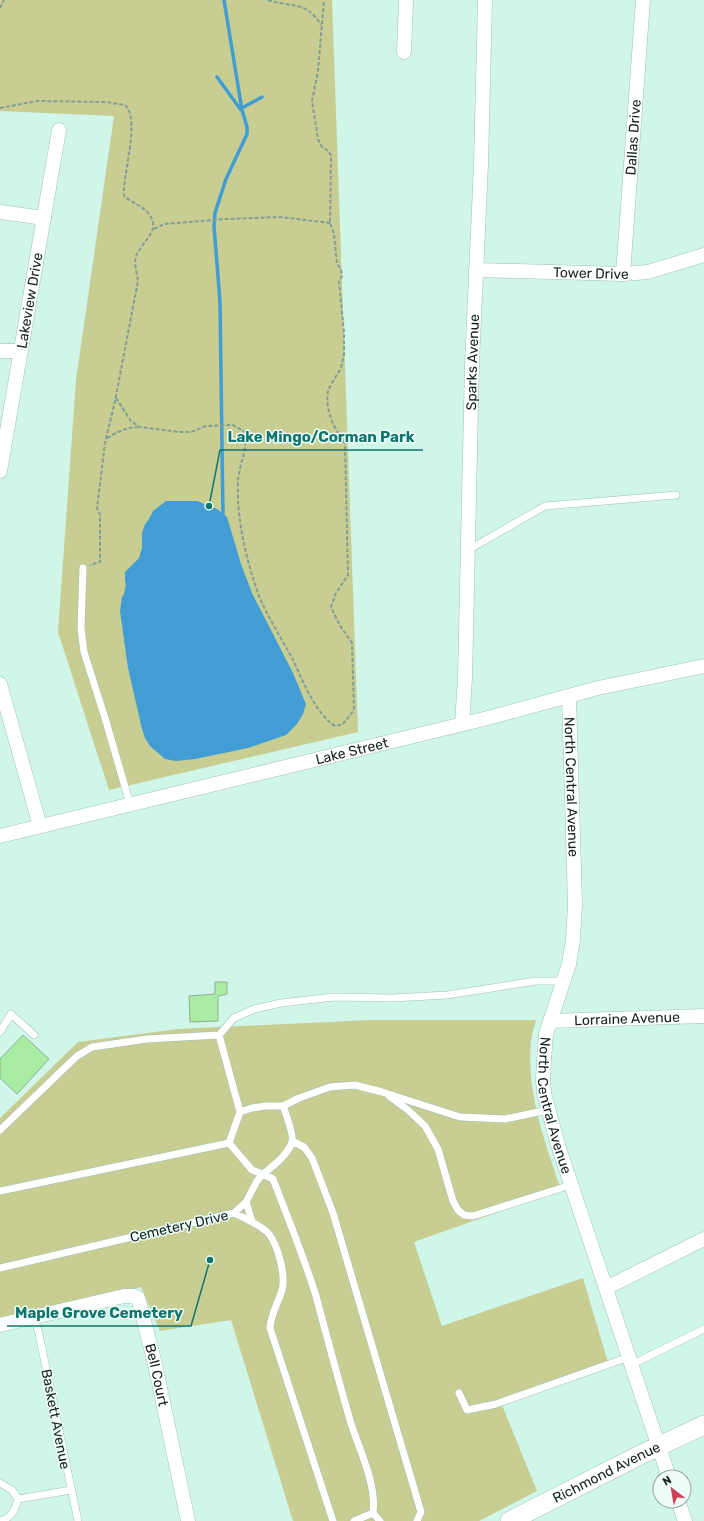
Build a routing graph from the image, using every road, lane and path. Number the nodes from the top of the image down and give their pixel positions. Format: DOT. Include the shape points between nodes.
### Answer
graph roads {
  1 [pos="4,0"];
  2 [pos="268,0"];
  3 [pos="324,0"];
  4 [pos="406,0"];
  5 [pos="485,0"];
  6 [pos="643,0"];
  7 [pos="0,8"];
  8 [pos="321,26"];
  9 [pos="404,52"];
  10 [pos="0,108"];
  11 [pos="59,130"];
  12 [pos="0,212"];
  13 [pos="44,218"];
  14 [pos="330,223"];
  15 [pos="154,229"];
  16 [pos="704,255"];
  17 [pos="476,270"];
  18 [pos="623,274"];
  19 [pos="0,351"];
  20 [pos="21,351"];
  21 [pos="116,398"];
  22 [pos="140,426"];
  23 [pos="106,439"];
  24 [pos="0,471"];
  25 [pos="676,495"];
  26 [pos="468,550"];
  27 [pos="83,568"];
  28 [pos="704,666"];
  29 [pos="0,684"];
  30 [pos="569,697"];
  31 [pos="3,711"];
  32 [pos="462,724"];
  33 [pos="130,804"];
  34 [pos="40,826"];
  35 [pos="0,836"];
  36 [pos="563,981"];
  37 [pos="704,1016"];
  38 [pos="550,1021"];
  39 [pos="0,1032"];
  40 [pos="34,1035"];
  41 [pos="219,1035"];
  42 [pos="382,1092"];
  43 [pos="283,1106"];
  44 [pos="548,1110"];
  45 [pos="240,1112"];
  46 [pos="0,1130"];
  47 [pos="292,1141"];
  48 [pos="229,1143"];
  49 [pos="263,1174"];
  50 [pos="571,1185"];
  51 [pos="0,1191"];
  52 [pos="246,1202"];
  53 [pos="234,1213"];
  54 [pos="252,1221"];
  55 [pos="704,1239"];
  56 [pos="0,1268"];
  57 [pos="606,1288"];
  58 [pos="34,1317"];
  59 [pos="0,1325"];
  60 [pos="704,1329"];
  61 [pos="630,1361"];
  62 [pos="459,1393"];
  63 [pos="704,1425"];
  64 [pos="658,1446"];
  65 [pos="666,1469"];
  66 [pos="0,1483"];
  67 [pos="70,1490"];
  68 [pos="18,1499"];
  69 [pos="681,1509"];
  70 [pos="373,1513"];
  71 [pos="0,1521"];
  72 [pos="78,1521"];
  73 [pos="188,1521"];
  74 [pos="333,1521"];
  75 [pos="354,1521"];
  76 [pos="380,1521"];
  77 [pos="417,1521"];
  78 [pos="510,1521"];
  79 [pos="685,1521"];
  1 -- 7 [label="path"];
  2 -- 8 [label="path" via="306,8"];
  3 -- 8 [label="path"];
  4 -- 9 [label="street"];
  5 -- 17 [label="street, Sparks Avenue"];
  6 -- 18 [label="street, Dallas Drive"];
  8 -- 14 [label="path" via="318,72 312,101 318,139 331,155"];
  10 -- 15 [label="path" via="37,101 106,102 125,106 130,111 131,124 124,196 150,215"];
  11 -- 13 [label="street, Lakeview Drive"];
  12 -- 13 [label="street"];
  13 -- 20 [label="street, Lakeview Drive"];
  14 -- 15 [label="path" via="280,218 211,220 164,224"];
  14 -- 22 [label="path" via="334,234 337,264 342,276 339,281 344,333 341,368 328,390 327,401 328,412 345,444 348,575 336,593 331,607 352,643 354,710 344,724 335,726 329,722 303,685 259,596 243,542 238,506 238,474 247,440 245,432 232,425 206,426 191,432"];
  15 -- 21 [label="path" via="137,255 135,265 138,281"];
  16 -- 18 [label="street, Tower Drive" via="648,272"];
  17 -- 18 [label="street, Tower Drive"];
  17 -- 26 [label="street, Sparks Avenue"];
  19 -- 20 [label="street"];
  20 -- 24 [label="street, Lakeview Drive"];
  21 -- 22 [label="path" via="131,420"];
  21 -- 23 [label="path"];
  22 -- 23 [label="path" via="122,429"];
  23 -- 27 [label="path" via="98,508 100,562"];
  25 -- 26 [label="lane" via="545,506"];
  26 -- 32 [label="street, Sparks Avenue"];
  27 -- 33 [label="lane" via="81,628 84,652"];
  28 -- 30 [label="street, Lake Street" via="598,688"];
  29 -- 31 [label="street"];
  30 -- 32 [label="street, Lake Street"];
  30 -- 36 [label="street, North Central Avenue" via="575,904 571,952"];
  31 -- 34 [label="street"];
  32 -- 33 [label="street, Lake Street"];
  33 -- 34 [label="street, Lake Street"];
  34 -- 35 [label="street, Lake Street"];
  36 -- 38 [label="street, North Central Avenue"];
  36 -- 41 [label="lane" via="536,981 447,995 334,998 281,1003 234,1018"];
  37 -- 38 [label="street, Lorraine Avenue"];
  38 -- 44 [label="street, North Central Avenue" via="546,1034 543,1080"];
  39 -- 40 [label="lane" via="11,1014"];
  41 -- 45 [label="lane"];
  41 -- 46 [label="lane" via="147,1039 92,1047 77,1056"];
  42 -- 43 [label="lane" via="355,1086 330,1087"];
  42 -- 44 [label="lane" via="460,1117 504,1120"];
  42 -- 50 [label="lane" via="408,1110 425,1126 438,1149 453,1202 464,1215 473,1216"];
  43 -- 45 [label="lane" via="266,1106"];
  43 -- 47 [label="lane"];
  44 -- 50 [label="street, North Central Avenue"];
  45 -- 48 [label="lane"];
  47 -- 49 [label="lane" via="274,1166"];
  47 -- 77 [label="lane" via="304,1147 312,1158 333,1213 421,1512"];
  48 -- 49 [label="lane" via="252,1170"];
  48 -- 51 [label="lane"];
  49 -- 52 [label="lane"];
  49 -- 70 [label="lane" via="273,1180 313,1288 370,1484"];
  50 -- 57 [label="street, North Central Avenue"];
  52 -- 53 [label="lane"];
  52 -- 54 [label="lane"];
  53 -- 54 [label="lane, Cemetery Drive"];
  53 -- 56 [label="lane, Cemetery Drive"];
  54 -- 74 [label="lane, Cemetery Drive" via="269,1234 284,1273 282,1289 271,1317 270,1328"];
  55 -- 57 [label="street"];
  57 -- 61 [label="street, North Central Avenue"];
  58 -- 59 [label="street, Bell Court"];
  58 -- 67 [label="lane, Baskett Avenue"];
  58 -- 73 [label="street, Bell Court" via="124,1296 138,1298 155,1364"];
  60 -- 61 [label="lane"];
  61 -- 62 [label="lane" via="496,1404 467,1410"];
  61 -- 64 [label="street, North Central Avenue"];
  63 -- 64 [label="main road, Richmond Avenue"];
  64 -- 65 [label="street, North Central Avenue"];
  64 -- 78 [label="main road, Richmond Avenue"];
  66 -- 68 [label="lane" via="12,1490"];
  67 -- 68 [label="lane"];
  67 -- 72 [label="lane, Baskett Avenue"];
  68 -- 71 [label="lane" via="15,1510 8,1519"];
  69 -- 79 [label="street"];
  70 -- 75 [label="lane"];
  70 -- 76 [label="lane"];
}
